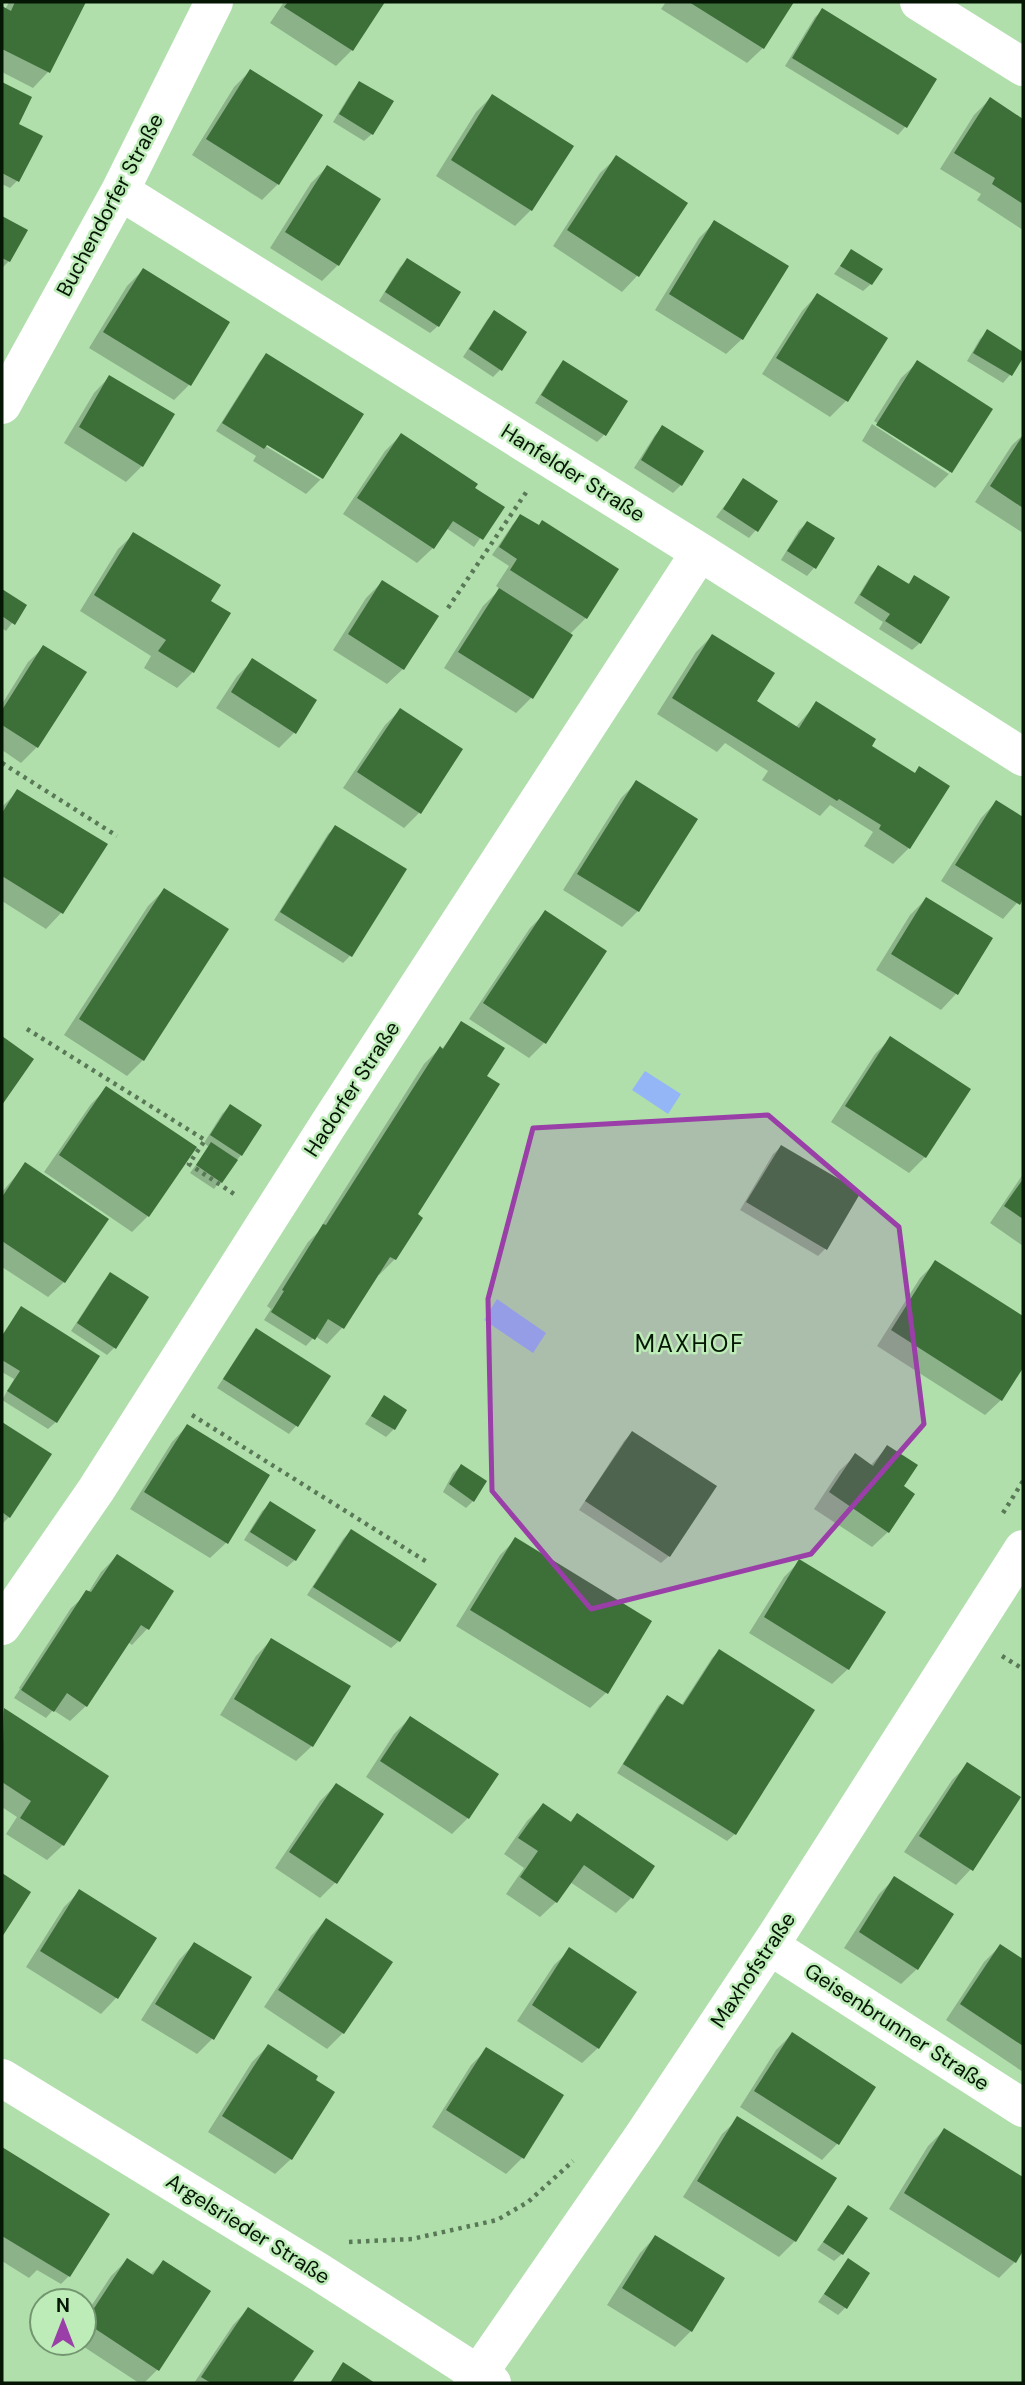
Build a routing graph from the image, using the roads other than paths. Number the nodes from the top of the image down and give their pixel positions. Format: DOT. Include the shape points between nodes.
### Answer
graph roads {
  1 [pos="214,2"];
  2 [pos="919,2"];
  3 [pos="1023,67"];
  4 [pos="120,191"];
  5 [pos="2,405"];
  6 [pos="700,552"];
  7 [pos="1023,757"];
  8 [pos="1023,1549"];
  9 [pos="2,1626"];
  10 [pos="770,1946"];
  11 [pos="2,2078"];
  12 [pos="1023,2108"];
  13 [pos="481,2380"];
  1 -- 4 [label="street, Buchendorfer Straße"];
  2 -- 3 [label="street"];
  4 -- 5 [label="street, Buchendorfer Straße"];
  4 -- 6 [label="street, Hanfelder Straße"];
  6 -- 7 [label="street, Hanfelder Straße"];
  6 -- 9 [label="street, Hadorfer Straße" via="96,1490"];
  8 -- 10 [label="street, Maxhofstraße"];
  10 -- 12 [label="street, Geisenbrunner Straße"];
  10 -- 13 [label="street, Maxhofstraße"];
  11 -- 13 [label="street, Argelsrieder Straße" via="319,2272"];
}
